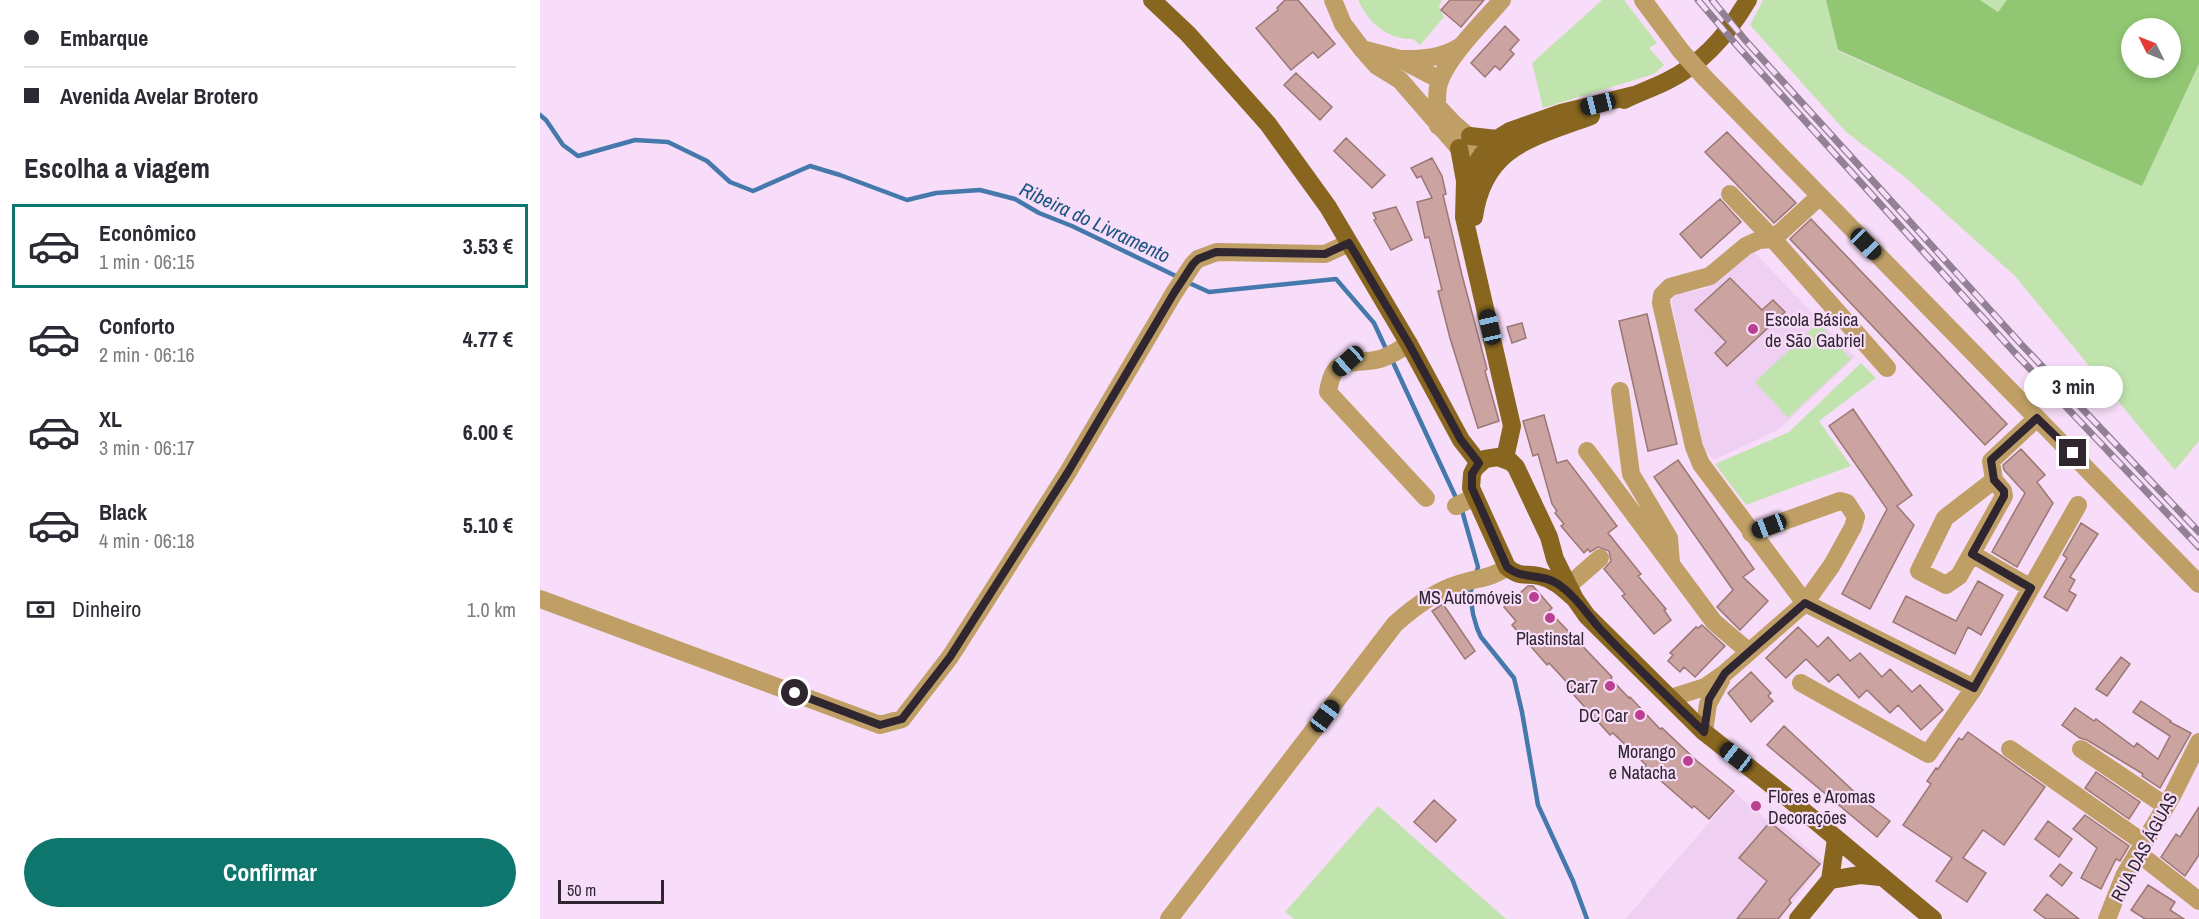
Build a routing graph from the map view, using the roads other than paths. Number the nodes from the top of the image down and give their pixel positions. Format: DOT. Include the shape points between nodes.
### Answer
graph roads {
  1 [pos="1152,0"];
  2 [pos="1333,0"];
  3 [pos="1502,0"];
  4 [pos="1643,0"];
  5 [pos="1748,0"];
  6 [pos="1466,43"];
  7 [pos="1362,49"];
  8 [pos="1400,59"];
  9 [pos="1400,80"];
  10 [pos="1440,80"];
  11 [pos="1634,95"];
  12 [pos="1438,107"];
  13 [pos="1438,126"];
  14 [pos="1497,139"];
  15 [pos="1465,142"];
  16 [pos="1488,159"];
  17 [pos="1465,181"];
  18 [pos="1731,194"];
  19 [pos="1820,196"];
  20 [pos="1773,238"];
  21 [pos="1470,240"];
  22 [pos="1349,243"];
  23 [pos="1399,350"];
  24 [pos="1887,368"];
  25 [pos="1620,391"];
  26 [pos="2037,418"];
  27 [pos="1587,451"];
  28 [pos="1505,458"];
  29 [pos="1479,463"];
  30 [pos="1994,480"];
  31 [pos="1426,498"];
  32 [pos="2078,505"];
  33 [pos="1751,533"];
  34 [pos="1552,549"];
  35 [pos="1972,554"];
  36 [pos="1600,558"];
  37 [pos="1672,565"];
  38 [pos="1507,567"];
  39 [pos="1534,575"];
  40 [pos="2199,584"];
  41 [pos="2031,588"];
  42 [pos="1572,592"];
  43 [pos="540,599"];
  44 [pos="1805,603"];
  45 [pos="1748,651"];
  46 [pos="1725,673"];
  47 [pos="1801,683"];
  48 [pos="1974,688"];
  49 [pos="1670,698"];
  50 [pos="1704,732"];
  51 [pos="2199,742"];
  52 [pos="2010,749"];
  53 [pos="2081,749"];
  54 [pos="2166,807"];
  55 [pos="1836,839"];
  56 [pos="2141,848"];
  57 [pos="1880,877"];
  58 [pos="1830,879"];
  59 [pos="2199,901"];
  60 [pos="1169,919"];
  61 [pos="1798,919"];
  62 [pos="1933,919"];
  63 [pos="2107,919"];
  1 -- 22 [label="main road" via="1188,34 1268,124"];
  2 -- 7 [label="street" via="1339,17"];
  3 -- 6 [label="street"];
  4 -- 19 [label="street, bridge" via="1705,78"];
  5 -- 11 [label="main road" via="1704,56 1667,81"];
  6 -- 8 [label="street" via="1436,57"];
  6 -- 10 [label="street"];
  7 -- 8 [label="street"];
  7 -- 9 [label="street" via="1377,66"];
  8 -- 10 [label="street"];
  9 -- 10 [label="street" via="1419,84"];
  9 -- 13 [label="street"];
  10 -- 12 [label="street"];
  11 -- 14 [label="main road" via="1551,116"];
  11 -- 16 [label="main road"];
  12 -- 13 [label="street"];
  12 -- 15 [label="street"];
  13 -- 15 [label="street"];
  14 -- 15 [label="main road"];
  14 -- 16 [label="main road"];
  15 -- 16 [label="street" via="1470,155"];
  15 -- 17 [label="main road"];
  16 -- 17 [label="main road"];
  16 -- 21 [label="main road"];
  17 -- 21 [label="main road" via="1464,217"];
  18 -- 20 [label="street"];
  19 -- 20 [label="street"];
  19 -- 26 [label="street"];
  20 -- 24 [label="street"];
  20 -- 33 [label="street" via="1746,246 1710,276 1670,287 1662,295 1661,303 1694,447"];
  21 -- 28 [label="main road" via="1511,415 1512,432"];
  22 -- 23 [label="main road"];
  22 -- 43 [label="street" via="1325,254 1216,252 1193,264 956,648 902,719 880,725"];
  23 -- 29 [label="main road"];
  23 -- 31 [label="street" via="1367,360 1348,361 1331,376 1328,392"];
  25 -- 37 [label="street" via="1631,474 1669,538"];
  26 -- 30 [label="street" via="1991,460"];
  26 -- 40 [label="street"];
  27 -- 37 [label="street"];
  28 -- 29 [label="main road" via="1491,457"];
  28 -- 34 [label="main road" via="1516,467"];
  29 -- 38 [label="main road" via="1474,468 1466,501"];
  30 -- 35 [label="street" via="2004,496"];
  30 -- 35 [label="street" via="1945,518 1919,571 1946,585 1959,576"];
  32 -- 41 [label="street"];
  33 -- 44 [label="street"];
  33 -- 44 [label="street" via="1840,501 1847,503 1856,517 1853,527"];
  34 -- 39 [label="main road" via="1546,567"];
  34 -- 42 [label="main road"];
  35 -- 41 [label="street"];
  36 -- 42 [label="street"];
  37 -- 45 [label="street" via="1714,622"];
  38 -- 39 [label="main road" via="1519,575"];
  38 -- 60 [label="street" via="1496,575 1457,584 1424,600 1395,624"];
  39 -- 42 [label="main road"];
  41 -- 48 [label="street"];
  42 -- 49 [label="main road" via="1587,616"];
  44 -- 45 [label="street"];
  44 -- 48 [label="street"];
  45 -- 46 [label="street"];
  46 -- 49 [label="street" via="1705,687"];
  46 -- 50 [label="street" via="1709,699"];
  47 -- 48 [label="street" via="1928,754"];
  49 -- 50 [label="main road"];
  50 -- 55 [label="main road"];
  51 -- 54 [label="street, RUA DAS ÁGUAS"];
  52 -- 56 [label="street"];
  53 -- 54 [label="street"];
  54 -- 56 [label="street, RUA DAS ÁGUAS"];
  55 -- 57 [label="main road"];
  55 -- 58 [label="main road"];
  56 -- 59 [label="street"];
  56 -- 63 [label="street, RUA DAS ÁGUAS" via="2124,876"];
  57 -- 58 [label="main road"];
  57 -- 62 [label="main road"];
  58 -- 61 [label="main road"];
}
